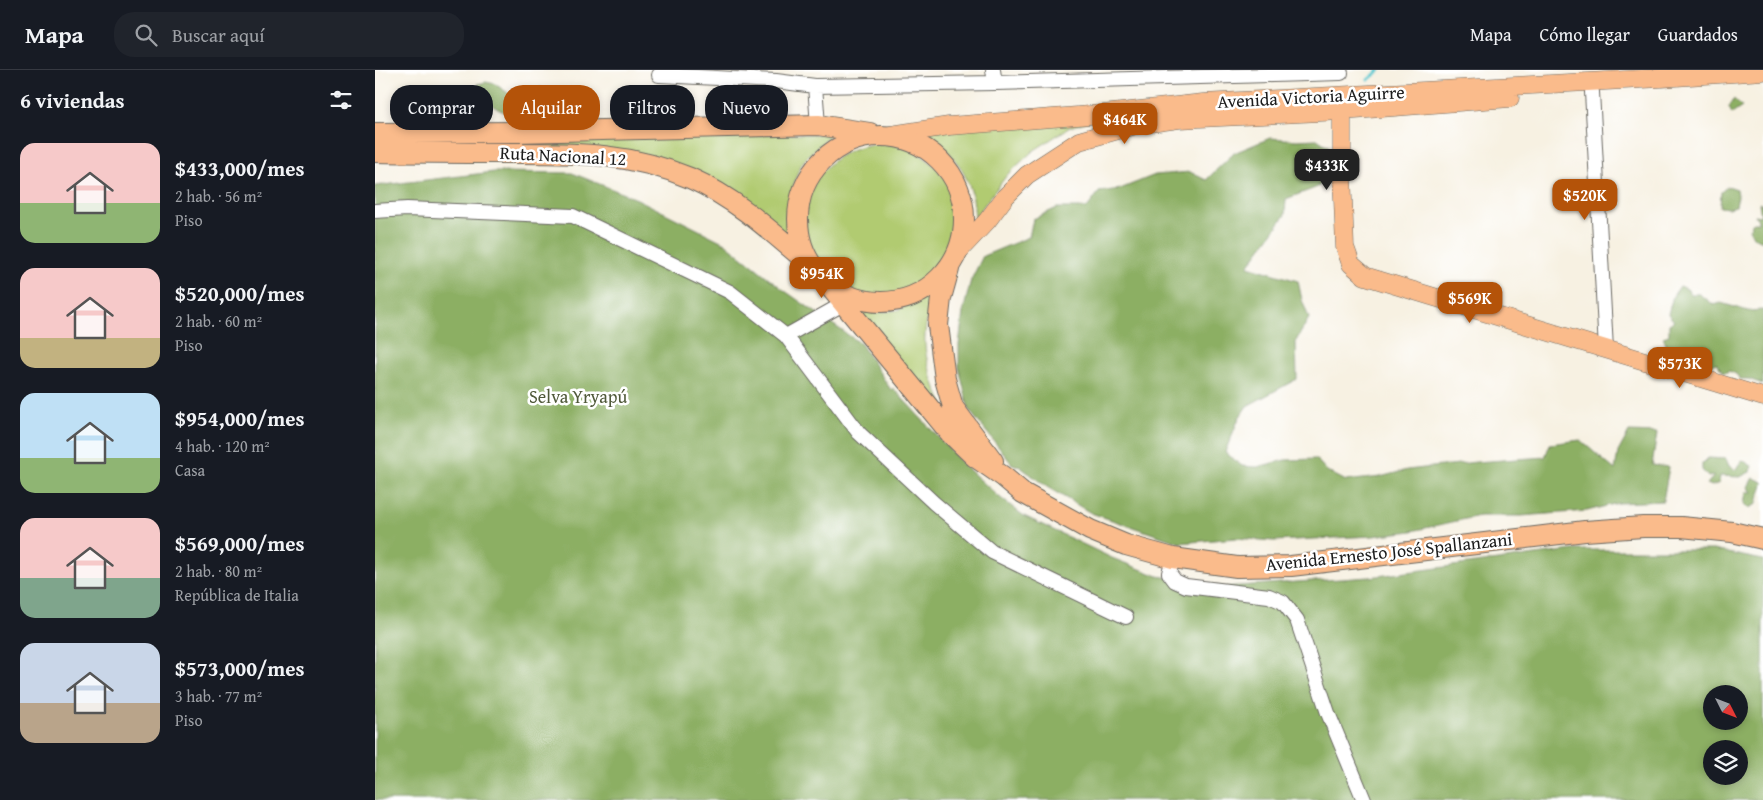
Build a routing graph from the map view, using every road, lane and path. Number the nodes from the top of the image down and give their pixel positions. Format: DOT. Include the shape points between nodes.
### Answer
graph roads {
  1 [pos="1341,71"];
  2 [pos="1763,71"];
  3 [pos="659,75"];
  4 [pos="775,76"];
  5 [pos="994,76"];
  6 [pos="1661,79"];
  7 [pos="1763,83"];
  8 [pos="815,86"];
  9 [pos="1592,92"];
  10 [pos="1342,103"];
  11 [pos="818,125"];
  12 [pos="375,133"];
  13 [pos="885,135"];
  14 [pos="375,152"];
  15 [pos="375,211"];
  16 [pos="953,259"];
  17 [pos="811,265"];
  18 [pos="847,301"];
  19 [pos="786,336"];
  20 [pos="1606,349"];
  21 [pos="1763,397"];
  22 [pos="1005,477"];
  23 [pos="1763,539"];
  24 [pos="1173,558"];
  25 [pos="1126,617"];
  26 [pos="1365,800"];
  1 -- 5 [label="street"];
  1 -- 10 [label="street"];
  2 -- 6 [label="main road, Avenida Victoria Aguirre"];
  3 -- 4 [label="street"];
  4 -- 8 [label="street"];
  5 -- 8 [label="street"];
  6 -- 7 [label="main road, Avenida Victoria Aguirre"];
  6 -- 9 [label="main road, Avenida Victoria Aguirre"];
  6 -- 10 [label="main road, Avenida Victoria Aguirre"];
  8 -- 11 [label="street"];
  9 -- 10 [label="main road, Avenida Victoria Aguirre"];
  9 -- 20 [label="street"];
  10 -- 13 [label="main road, Avenida Victoria Aguirre" via="1203,103 949,126"];
  10 -- 16 [label="main road, Avenida Victoria Aguirre" via="1179,119 1079,141 1027,175"];
  10 -- 20 [label="main road" via="1345,248 1351,264 1365,276"];
  11 -- 12 [label="highway, Ruta Nacional 12"];
  11 -- 13 [label="highway, Ruta Nacional 12"];
  13 -- 16 [label="highway" via="928,149 954,178 964,216 963,235"];
  13 -- 17 [label="highway" via="858,138 837,147 820,161 807,179 799,200 797,222 801,245"];
  14 -- 17 [label="highway, Ruta Nacional 12" via="577,153 638,160 690,178 722,195 751,214"];
  15 -- 19 [label="street" via="407,209 573,216 730,292"];
  16 -- 18 [label="highway" via="938,279 906,298 888,302"];
  16 -- 22 [label="highway, Avenida Ernesto José Spallanzani" via="941,298 938,325 945,379 953,407"];
  17 -- 18 [label="highway, Avenida Ernesto José Spallanzani"];
  18 -- 19 [label="street"];
  18 -- 22 [label="highway, Avenida Ernesto José Spallanzani" via="950,433 975,457"];
  19 -- 25 [label="street" via="859,433 991,552"];
  20 -- 21 [label="main road"];
  22 -- 24 [label="highway, Avenida Ernesto José Spallanzani" via="1023,493 1089,530 1126,545"];
  23 -- 24 [label="highway, Avenida Ernesto José Spallanzani" via="1732,532 1643,527 1291,566 1237,567"];
  24 -- 26 [label="street" via="1169,573 1175,581 1186,586 1269,596 1283,602 1297,620 1329,713"];
}
